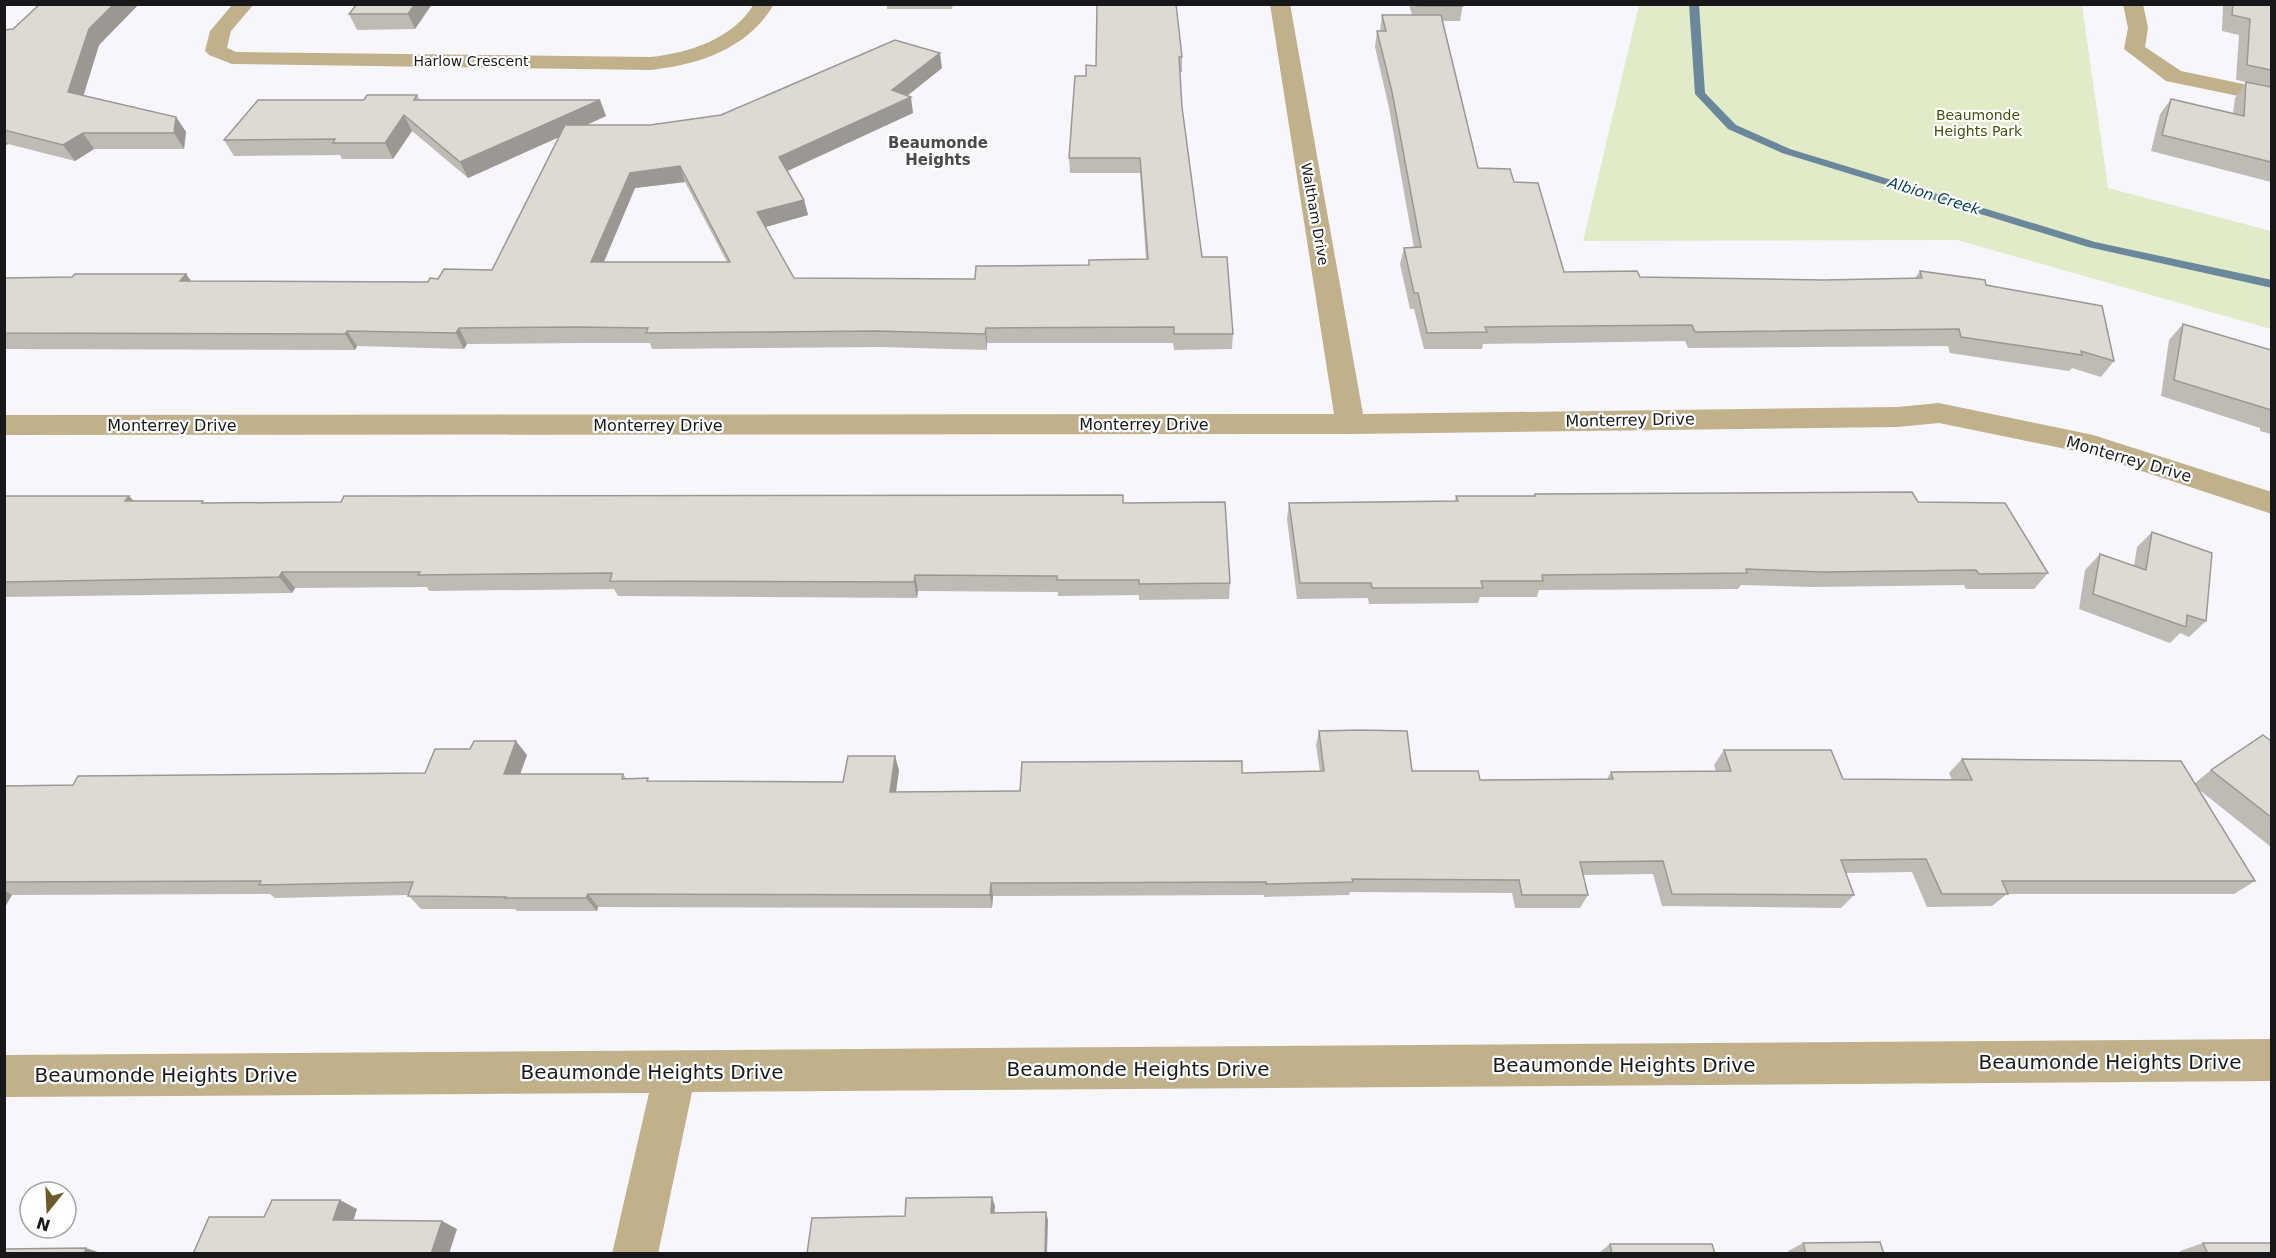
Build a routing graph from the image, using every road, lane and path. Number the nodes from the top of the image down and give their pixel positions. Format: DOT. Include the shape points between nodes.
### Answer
graph roads {
  1 [pos="244,4"];
  2 [pos="764,4"];
  3 [pos="1280,4"];
  4 [pos="2133,4"];
  5 [pos="2271,97"];
  6 [pos="1350,424"];
  7 [pos="4,426"];
  8 [pos="2271,503"];
  9 [pos="2271,1060"];
  10 [pos="675,1072"];
  11 [pos="4,1076"];
  12 [pos="635,1254"];
  1 -- 2 [label="street, Harlow Crescent" via="215,42 216,51 232,58 648,65 687,58 725,42 752,23"];
  3 -- 6 [label="street, Waltham Drive"];
  4 -- 5 [label="street" via="2138,28 2134,49 2161,69 2174,76"];
  6 -- 7 [label="street, Monterrey Drive"];
  6 -- 8 [label="street, Monterrey Drive" via="1897,417 1939,413 2093,445"];
  9 -- 10 [label="street, Beaumonde Heights Drive"];
  10 -- 11 [label="street, Beaumonde Heights Drive"];
  10 -- 12 [label="street"];
}
